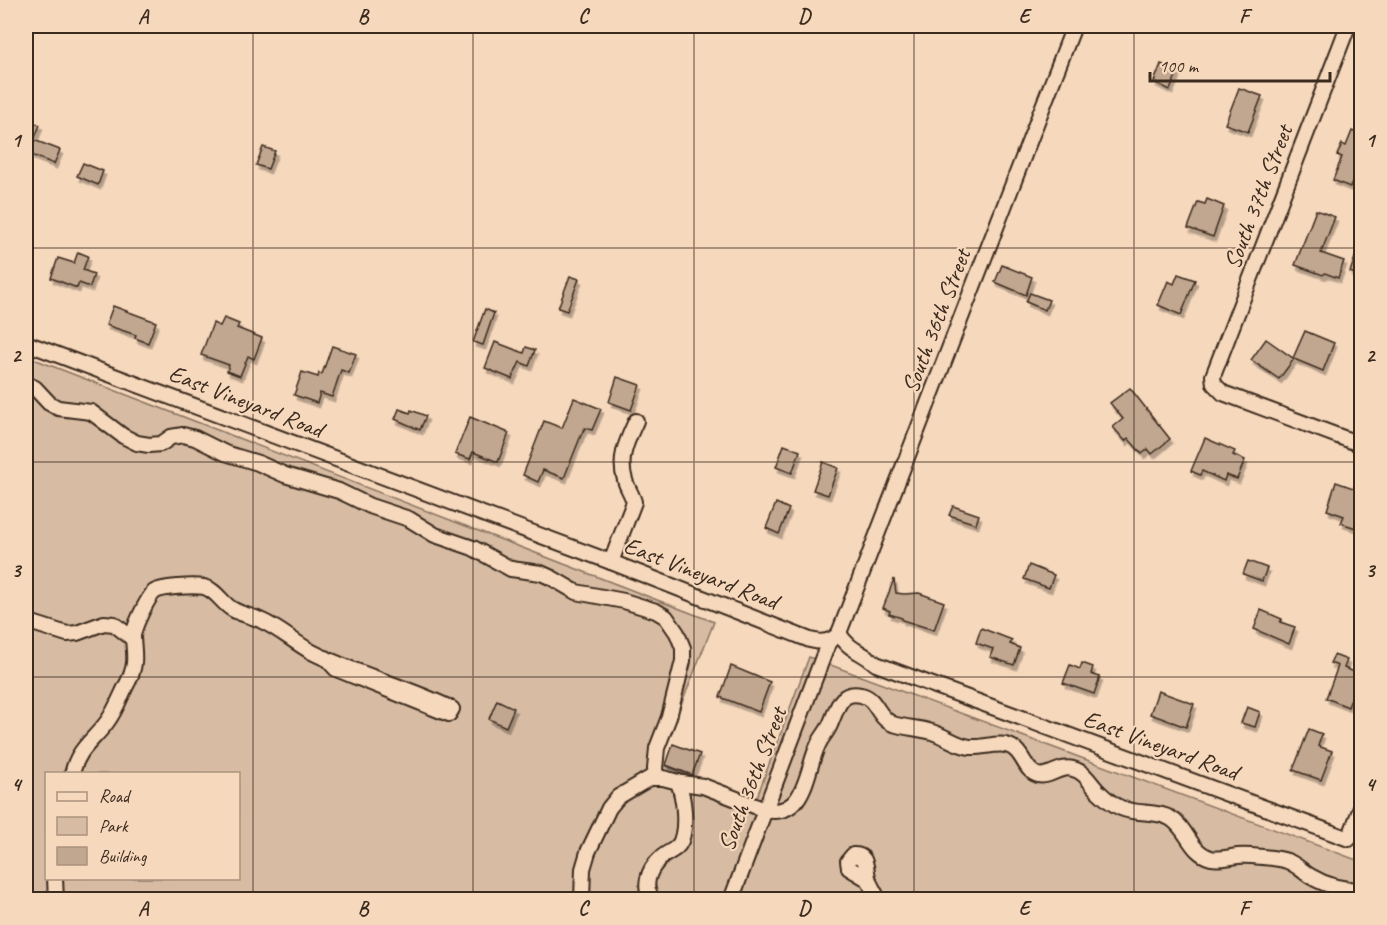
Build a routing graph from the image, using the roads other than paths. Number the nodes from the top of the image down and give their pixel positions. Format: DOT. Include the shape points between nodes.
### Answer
graph roads {
  1 [pos="1074,26"];
  2 [pos="1348,26"];
  3 [pos="26,343"];
  4 [pos="26,384"];
  5 [pos="636,421"];
  6 [pos="1362,445"];
  7 [pos="611,562"];
  8 [pos="26,621"];
  9 [pos="834,637"];
  10 [pos="134,639"];
  11 [pos="326,658"];
  12 [pos="73,772"];
  13 [pos="657,778"];
  14 [pos="678,782"];
  15 [pos="1362,805"];
  16 [pos="765,810"];
  17 [pos="55,880"];
  18 [pos="869,880"];
  19 [pos="1362,890"];
  20 [pos="56,900"];
  21 [pos="582,900"];
  22 [pos="654,900"];
  23 [pos="731,900"];
  24 [pos="878,900"];
  1 -- 9 [label="street, South 36th Street"];
  2 -- 6 [label="street, South 37th Street" via="1213,376 1214,384 1223,393"];
  3 -- 7 [label="street, East Vineyard Road"];
  4 -- 13 [label="street" via="58,408 91,412 137,443 149,446 171,437 195,438 225,453 409,519 511,569 541,573 576,592 624,601 666,617 683,648 683,661 657,748"];
  5 -- 7 [label="street" via="621,461 634,502"];
  7 -- 9 [label="street, East Vineyard Road" via="810,640"];
  8 -- 10 [label="street" via="67,634 104,623 114,624"];
  9 -- 15 [label="street, East Vineyard Road" via="876,664 1349,839"];
  9 -- 16 [label="street, South 36th Street"];
  10 -- 11 [label="street" via="147,602 155,592 203,587 232,608 260,619"];
  10 -- 12 [label="street" via="133,672 107,723 81,750"];
  11 -- 11 [label="street" via="336,669 449,714 452,709"];
  13 -- 14 [label="street"];
  13 -- 21 [label="street" via="634,786 609,808 588,852"];
  14 -- 16 [label="street" via="703,786"];
  14 -- 22 [label="street" via="684,813 681,841 660,858 648,877 647,887"];
  16 -- 19 [label="street" via="788,808 796,800 837,705 851,693 871,699 880,716 890,723 934,733 969,747 1015,748 1038,775 1062,767 1084,774 1120,808 1171,819 1192,845 1208,857 1289,861 1308,875 1334,886"];
  16 -- 23 [label="street, South 36th Street"];
  17 -- 20 [label="street"];
  18 -- 24 [label="street"];
}
